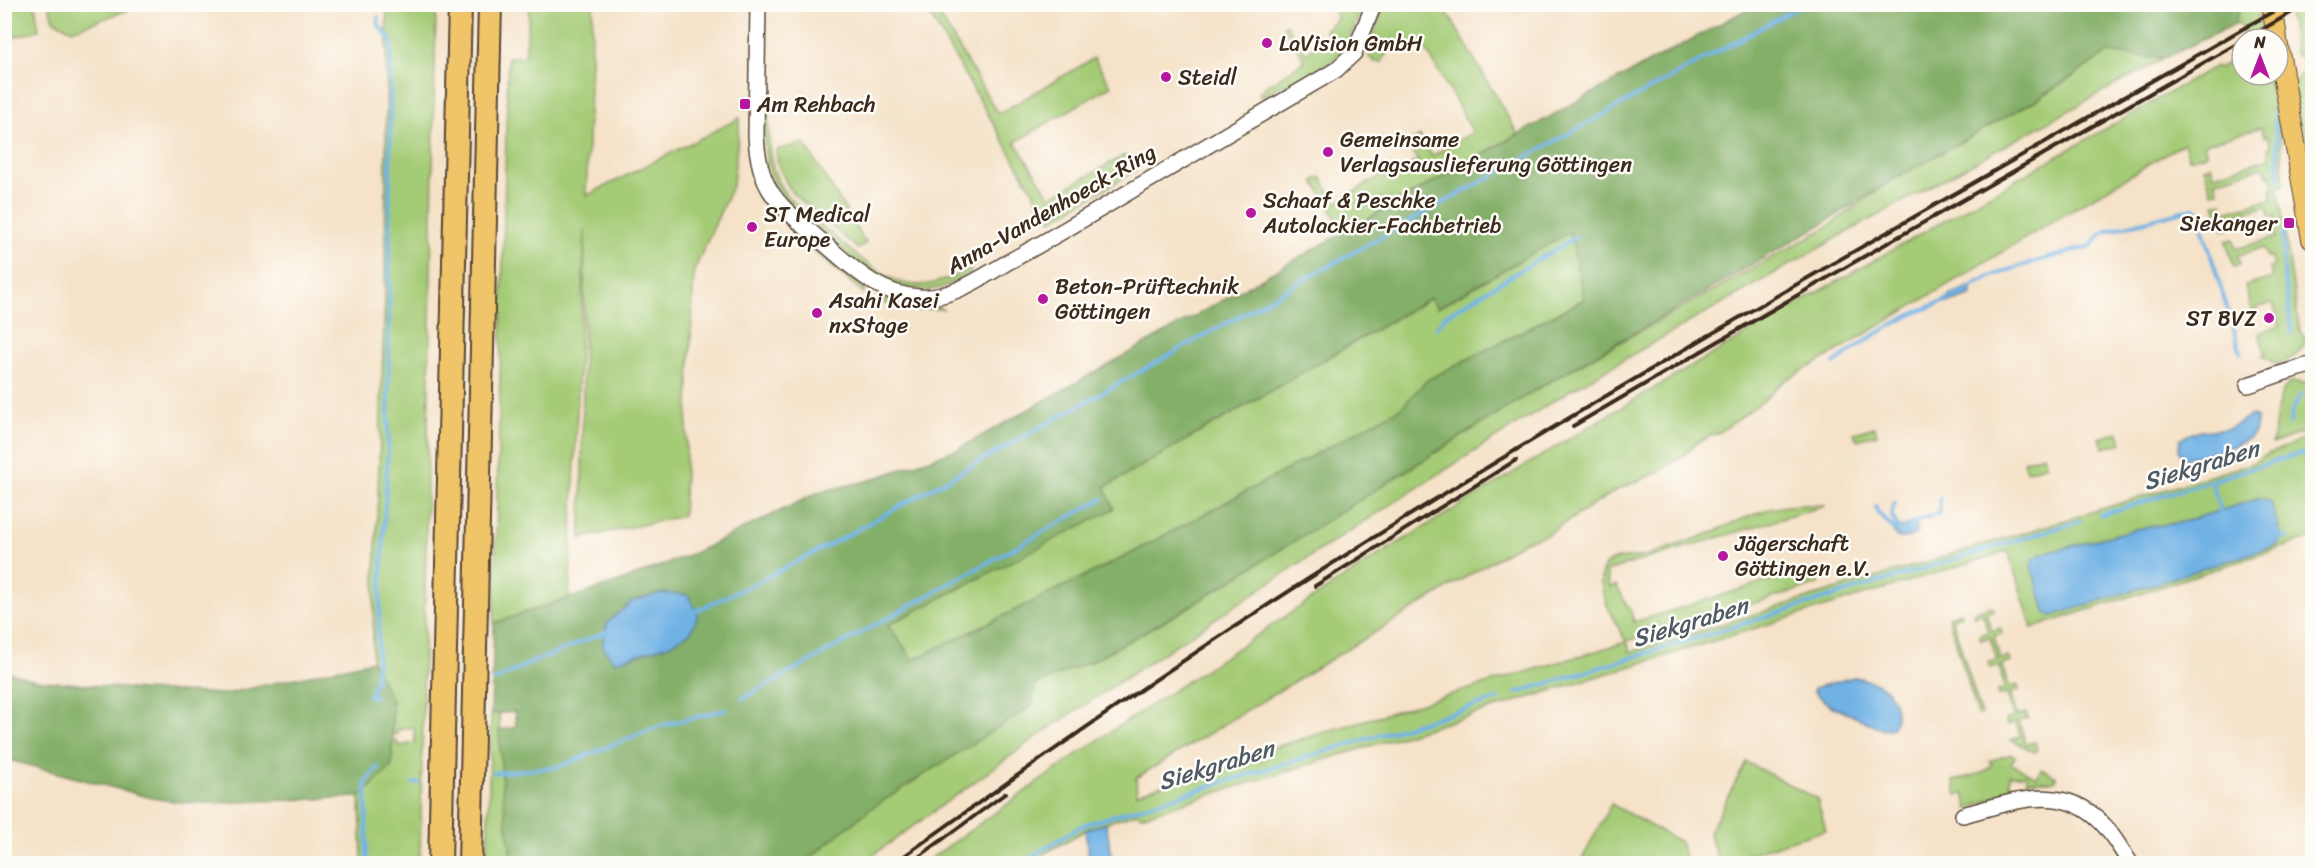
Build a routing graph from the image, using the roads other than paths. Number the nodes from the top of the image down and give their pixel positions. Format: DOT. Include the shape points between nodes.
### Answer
graph roads {
  1 [pos="460,4"];
  2 [pos="490,4"];
  3 [pos="758,4"];
  4 [pos="1374,4"];
  5 [pos="2272,4"];
  6 [pos="2275,27"];
  7 [pos="2285,87"];
  8 [pos="2313,239"];
  9 [pos="2313,365"];
  10 [pos="2248,385"];
  11 [pos="1963,816"];
  12 [pos="440,864"];
  13 [pos="470,864"];
  14 [pos="2131,864"];
  1 -- 12 [label="highway"];
  2 -- 13 [label="highway"];
  3 -- 4 [label="street, Anna-Vandenhoeck-Ring" via="756,136 757,158 765,184 786,211 865,278 898,294 921,298 949,293 1034,248 1336,70 1354,53"];
  5 -- 6 [label="main road"];
  7 -- 8 [label="main road"];
  9 -- 10 [label="street"];
  11 -- 14 [label="street" via="2018,799 2061,800 2096,817"];
}
